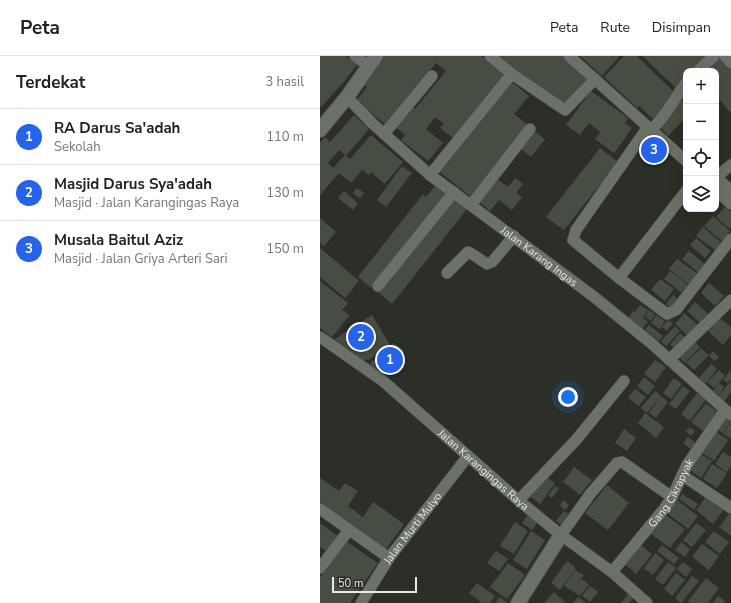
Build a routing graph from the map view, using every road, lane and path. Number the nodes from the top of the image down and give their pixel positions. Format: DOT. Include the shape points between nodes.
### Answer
graph roads {
  1 [pos="355,56"];
  2 [pos="490,56"];
  3 [pos="569,56"];
  4 [pos="714,56"];
  5 [pos="725,56"];
  6 [pos="372,61"];
  7 [pos="731,63"];
  8 [pos="701,68"];
  9 [pos="432,76"];
  10 [pos="510,76"];
  11 [pos="595,79"];
  12 [pos="683,87"];
  13 [pos="622,96"];
  14 [pos="347,97"];
  15 [pos="651,126"];
  16 [pos="530,129"];
  17 [pos="320,130"];
  18 [pos="384,134"];
  19 [pos="683,151"];
  20 [pos="683,158"];
  21 [pos="731,165"];
  22 [pos="430,175"];
  23 [pos="717,176"];
  24 [pos="719,180"];
  25 [pos="731,191"];
  26 [pos="454,192"];
  27 [pos="719,193"];
  28 [pos="683,195"];
  29 [pos="731,204"];
  30 [pos="471,205"];
  31 [pos="514,236"];
  32 [pos="731,239"];
  33 [pos="447,273"];
  34 [pos="619,278"];
  35 [pos="378,286"];
  36 [pos="731,300"];
  37 [pos="320,337"];
  38 [pos="669,360"];
  39 [pos="624,381"];
  40 [pos="728,412"];
  41 [pos="468,456"];
  42 [pos="682,475"];
  43 [pos="672,497"];
  44 [pos="519,500"];
  45 [pos="731,508"];
  46 [pos="320,509"];
  47 [pos="349,530"];
  48 [pos="561,535"];
  49 [pos="389,558"];
  50 [pos="320,568"];
  51 [pos="612,572"];
  52 [pos="362,603"];
  53 [pos="518,603"];
  54 [pos="647,603"];
  1 -- 6 [label="street"];
  2 -- 11 [label="street" via="565,110"];
  3 -- 11 [label="street"];
  4 -- 8 [label="street"];
  5 -- 7 [label="street"];
  6 -- 14 [label="street"];
  9 -- 18 [label="street"];
  10 -- 22 [label="street"];
  11 -- 15 [label="street"];
  12 -- 15 [label="street" via="666,114"];
  13 -- 15 [label="street"];
  14 -- 17 [label="street"];
  14 -- 18 [label="street, Jalan Karang Ingas"];
  15 -- 19 [label="street"];
  15 -- 20 [label="street"];
  15 -- 34 [label="street" via="576,230 573,238"];
  16 -- 30 [label="street"];
  18 -- 22 [label="street, Jalan Karang Ingas"];
  21 -- 23 [label="street"];
  22 -- 26 [label="street, Jalan Karang Ingas"];
  24 -- 25 [label="street"];
  26 -- 30 [label="street, Jalan Karang Ingas"];
  26 -- 35 [label="street"];
  27 -- 29 [label="street"];
  28 -- 34 [label="street"];
  30 -- 31 [label="street, Jalan Karang Ingas"];
  31 -- 33 [label="street" via="492,262 487,264 468,252"];
  31 -- 38 [label="street, Jalan Karang Ingas" via="593,296"];
  32 -- 34 [label="street" via="671,313 667,314"];
  36 -- 38 [label="street"];
  37 -- 41 [label="street, Jalan Karangingas Raya" via="383,381"];
  38 -- 40 [label="street, Jalan Karang Ingas"];
  39 -- 44 [label="street" via="576,440"];
  40 -- 42 [label="street, Gang Cikrapyak"];
  41 -- 44 [label="street, Jalan Karangingas Raya"];
  41 -- 49 [label="street, Jalan Murti Mulyo"];
  42 -- 43 [label="street, Gang Cikrapyak"];
  42 -- 45 [label="street"];
  43 -- 48 [label="street" via="622,462 617,463 591,493"];
  43 -- 51 [label="street, Gang Cikrapyak"];
  44 -- 48 [label="street, Jalan Karangingas Raya"];
  46 -- 47 [label="street"];
  47 -- 49 [label="street"];
  47 -- 50 [label="street"];
  48 -- 51 [label="street, Jalan Karangingas Raya"];
  48 -- 53 [label="street"];
  49 -- 52 [label="street, Jalan Murti Mulyo"];
  51 -- 54 [label="street, Jalan Karangingas Raya"];
}
